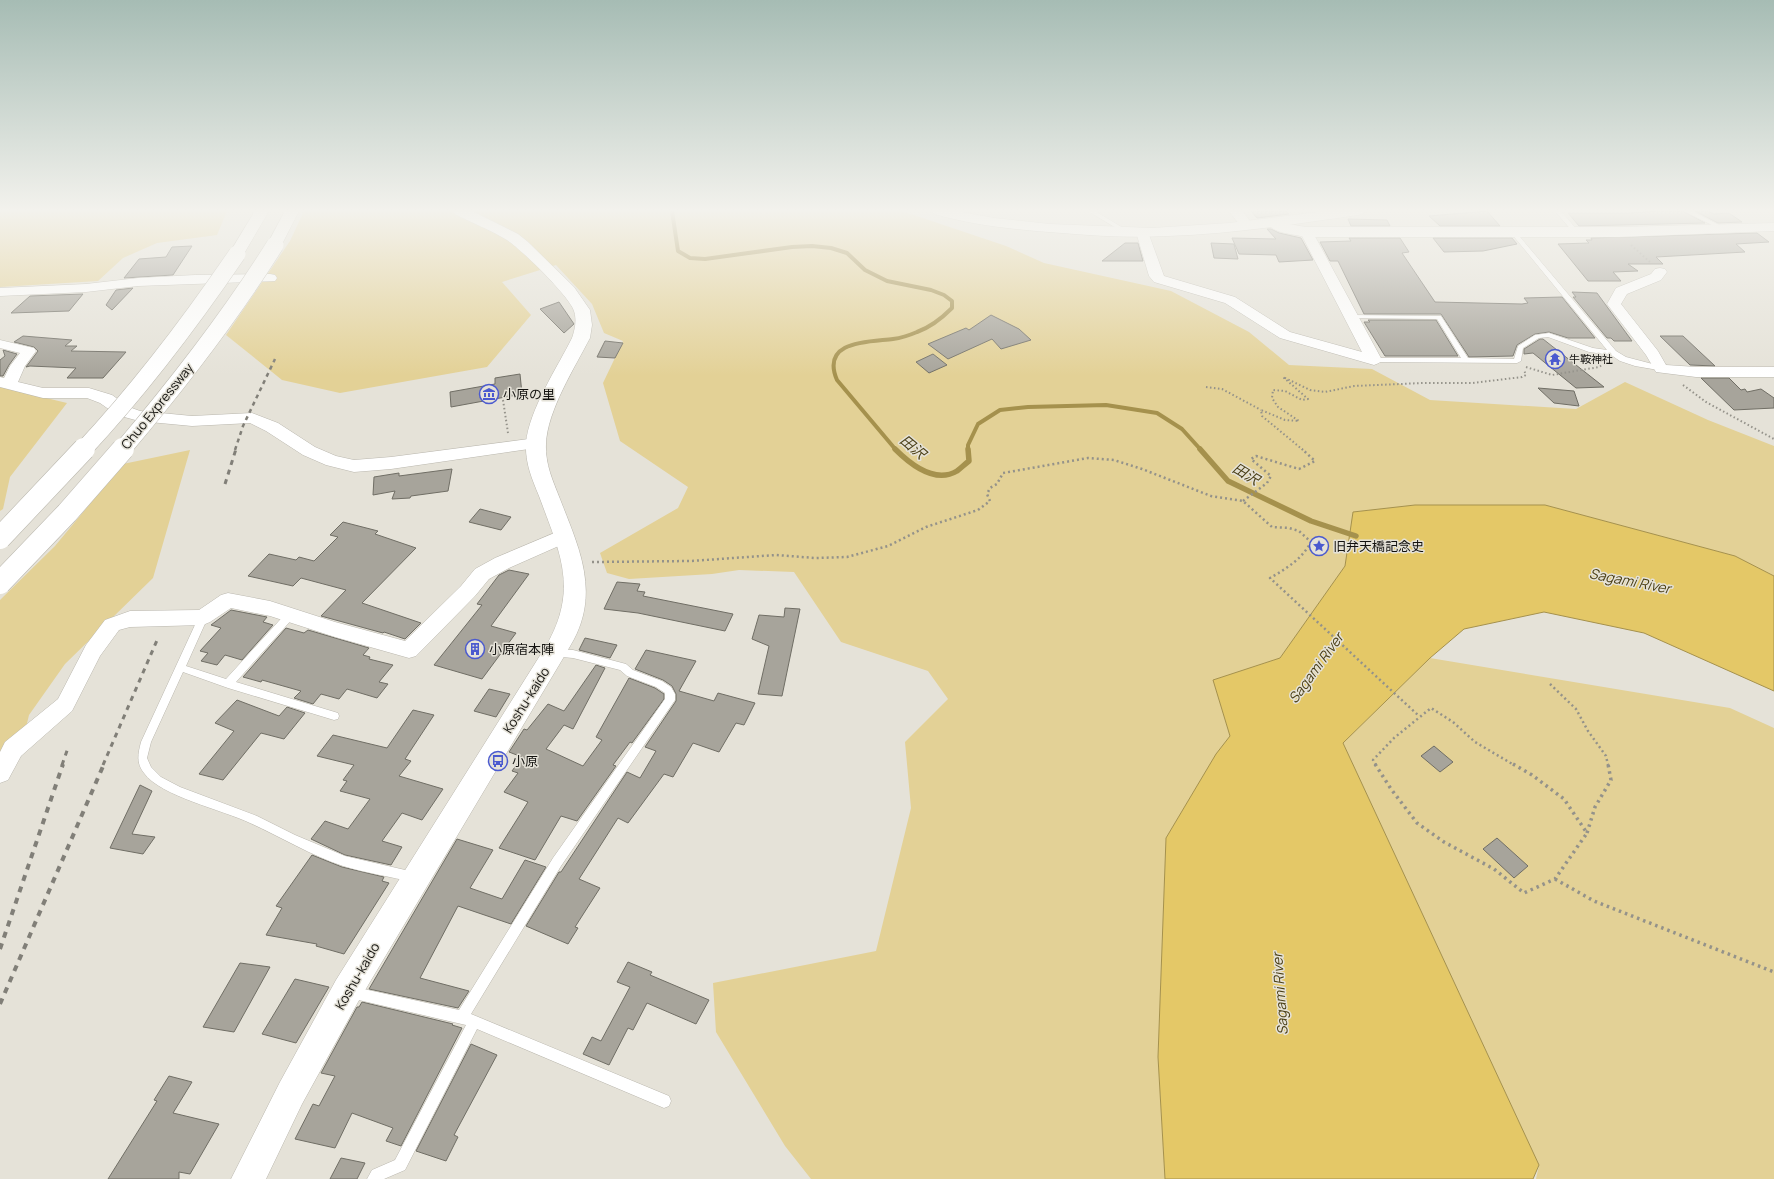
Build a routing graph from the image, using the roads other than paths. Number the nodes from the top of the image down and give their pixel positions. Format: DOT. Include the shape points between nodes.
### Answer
graph roads {
  1 [pos="229,266"];
  2 [pos="261,266"];
  3 [pos="545,266"];
  4 [pos="1153,266"];
  5 [pos="1328,266"];
  6 [pos="1541,266"];
  7 [pos="1660,272"];
  8 [pos="270,278"];
  9 [pos="0,292"];
  10 [pos="1352,316"];
  11 [pos="0,344"];
  12 [pos="1613,353"];
  13 [pos="1374,360"];
  14 [pos="1466,361"];
  15 [pos="1661,369"];
  16 [pos="1774,372"];
  17 [pos="4,384"];
  18 [pos="536,443"];
  19 [pos="564,536"];
  20 [pos="0,538"];
  21 [pos="0,583"];
  22 [pos="291,614"];
  23 [pos="203,617"];
  24 [pos="554,654"];
  25 [pos="181,668"];
  26 [pos="228,684"];
  27 [pos="334,716"];
  28 [pos="0,773"];
  29 [pos="415,878"];
  30 [pos="347,991"];
  31 [pos="468,1020"];
  32 [pos="664,1101"];
  33 [pos="248,1179"];
  34 [pos="374,1179"];
  1 -- 20 [label="main road, Chuo Expressway, bridge" via="200,308 101,432"];
  2 -- 21 [label="main road, Chuo Expressway, bridge" via="236,305 137,433 77,502"];
  3 -- 18 [label="main road, Koshu-kaido" via="568,290 582,310 584,324 581,338 541,419"];
  4 -- 13 [label="street" via="1159,279 1230,300 1285,335"];
  5 -- 10 [label="street"];
  6 -- 12 [label="lane"];
  7 -- 15 [label="street" via="1656,277 1621,292 1614,304 1653,354"];
  8 -- 9 [label="street" via="181,279 86,288"];
  10 -- 13 [label="street"];
  10 -- 14 [label="lane" via="1439,317"];
  11 -- 17 [label="street" via="28,351"];
  12 -- 14 [label="lane" via="1592,350 1545,335 1537,336 1520,347 1517,361"];
  12 -- 15 [label="lane" via="1638,364"];
  13 -- 14 [label="lane"];
  15 -- 16 [label="street" via="1696,372"];
  17 -- 18 [label="street" via="43,393 89,393 139,416 192,421 252,418 272,427 310,451 332,461 354,466 391,464"];
  18 -- 19 [label="main road, Koshu-kaido" via="537,466"];
  19 -- 22 [label="street" via="482,574 409,650"];
  19 -- 24 [label="main road, Koshu-kaido" via="574,569 576,591 566,632"];
  22 -- 23 [label="street" via="247,602 228,600"];
  22 -- 26 [label="lane"];
  23 -- 25 [label="lane"];
  23 -- 28 [label="street" via="130,618 112,625 93,651 65,705 14,749"];
  24 -- 29 [label="main road, Koshu-kaido"];
  24 -- 31 [label="lane" via="573,654 623,667 630,673 668,690 670,700 557,862"];
  25 -- 26 [label="lane"];
  25 -- 29 [label="lane" via="146,742 142,758 147,770 157,780 344,861"];
  26 -- 27 [label="lane"];
  29 -- 30 [label="main road, Koshu-kaido"];
  30 -- 31 [label="lane"];
  30 -- 33 [label="main road, Koshu-kaido" via="291,1093"];
  31 -- 32 [label="lane"];
  31 -- 34 [label="lane" via="400,1165 377,1175"];
}
